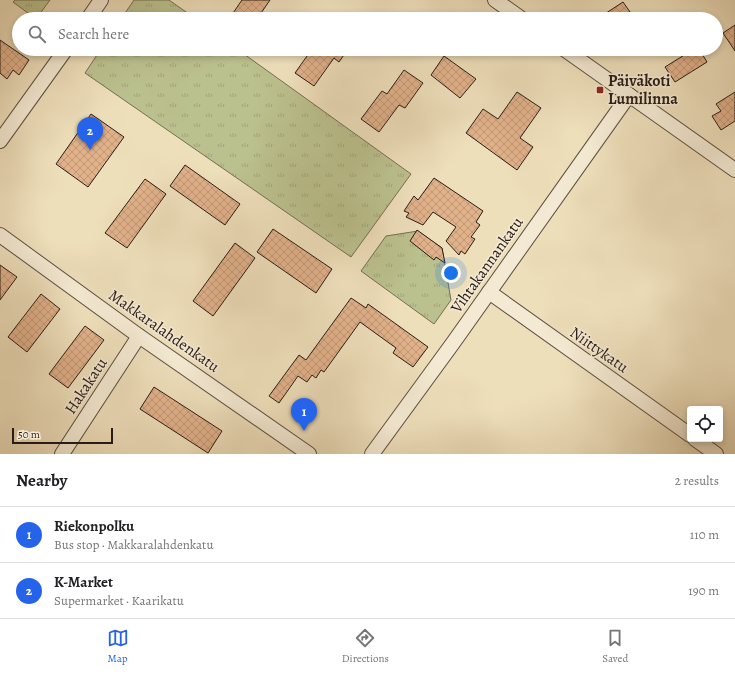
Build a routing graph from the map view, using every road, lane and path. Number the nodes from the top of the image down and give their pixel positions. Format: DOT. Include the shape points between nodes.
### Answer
graph roads {
  1 [pos="101,0"];
  2 [pos="495,0"];
  3 [pos="93,12"];
  4 [pos="512,12"];
  5 [pos="61,56"];
  6 [pos="574,56"];
  7 [pos="629,95"];
  8 [pos="0,141"];
  9 [pos="735,170"];
  10 [pos="0,234"];
  11 [pos="489,292"];
  12 [pos="139,336"];
  13 [pos="687,433"];
  14 [pos="700,442"];
  15 [pos="62,454"];
  16 [pos="309,454"];
  17 [pos="372,454"];
  18 [pos="716,454"];
  1 -- 3 [label="street"];
  2 -- 4 [label="street"];
  5 -- 8 [label="street"];
  6 -- 7 [label="street"];
  7 -- 9 [label="street"];
  7 -- 11 [label="street, Vihtakannankatu"];
  10 -- 12 [label="street, Makkaralahdenkatu"];
  11 -- 13 [label="street, Niittykatu"];
  11 -- 17 [label="street, Vihtakannankatu"];
  12 -- 15 [label="street, Hakakatu"];
  12 -- 16 [label="street, Makkaralahdenkatu"];
  14 -- 18 [label="street"];
}
